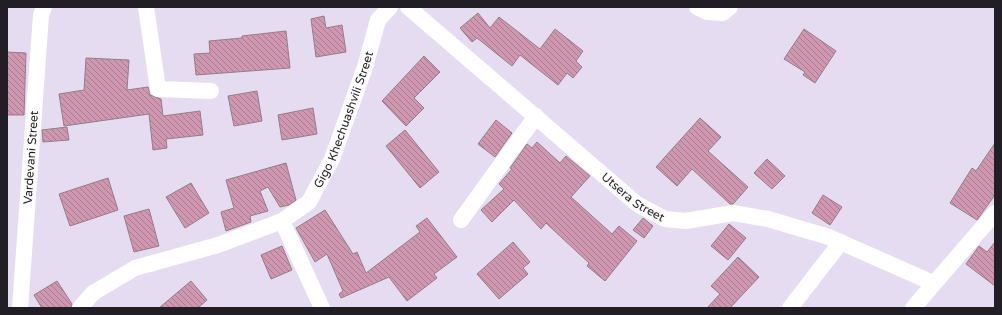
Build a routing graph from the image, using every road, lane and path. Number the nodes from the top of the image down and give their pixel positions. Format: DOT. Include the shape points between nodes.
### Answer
graph roads {
  1 [pos="44,7"];
  2 [pos="146,7"];
  3 [pos="390,7"];
  4 [pos="408,7"];
  5 [pos="697,7"];
  6 [pos="730,7"];
  7 [pos="211,91"];
  8 [pos="536,116"];
  9 [pos="995,213"];
  10 [pos="460,220"];
  11 [pos="282,221"];
  12 [pos="840,242"];
  13 [pos="933,283"];
  14 [pos="20,308"];
  15 [pos="80,308"];
  16 [pos="322,308"];
  17 [pos="790,308"];
  18 [pos="913,308"];
  1 -- 14 [label="street, Vardevani Street" via="41,16"];
  2 -- 7 [label="street" via="158,89"];
  3 -- 11 [label="street, Gigo Khechuashvili Street" via="378,20 366,67 332,159 309,202"];
  4 -- 8 [label="street, Utsera Street"];
  5 -- 6 [label="street" via="706,12 723,13"];
  8 -- 10 [label="street"];
  8 -- 12 [label="street, Utsera Street" via="637,204 665,219 686,221 733,213 768,219"];
  9 -- 13 [label="street"];
  11 -- 15 [label="street, Gigo Khechuashvili Street" via="218,245 135,268 93,293"];
  11 -- 16 [label="street"];
  12 -- 13 [label="street, Utsera Street"];
  12 -- 17 [label="street"];
  13 -- 18 [label="street"];
}
